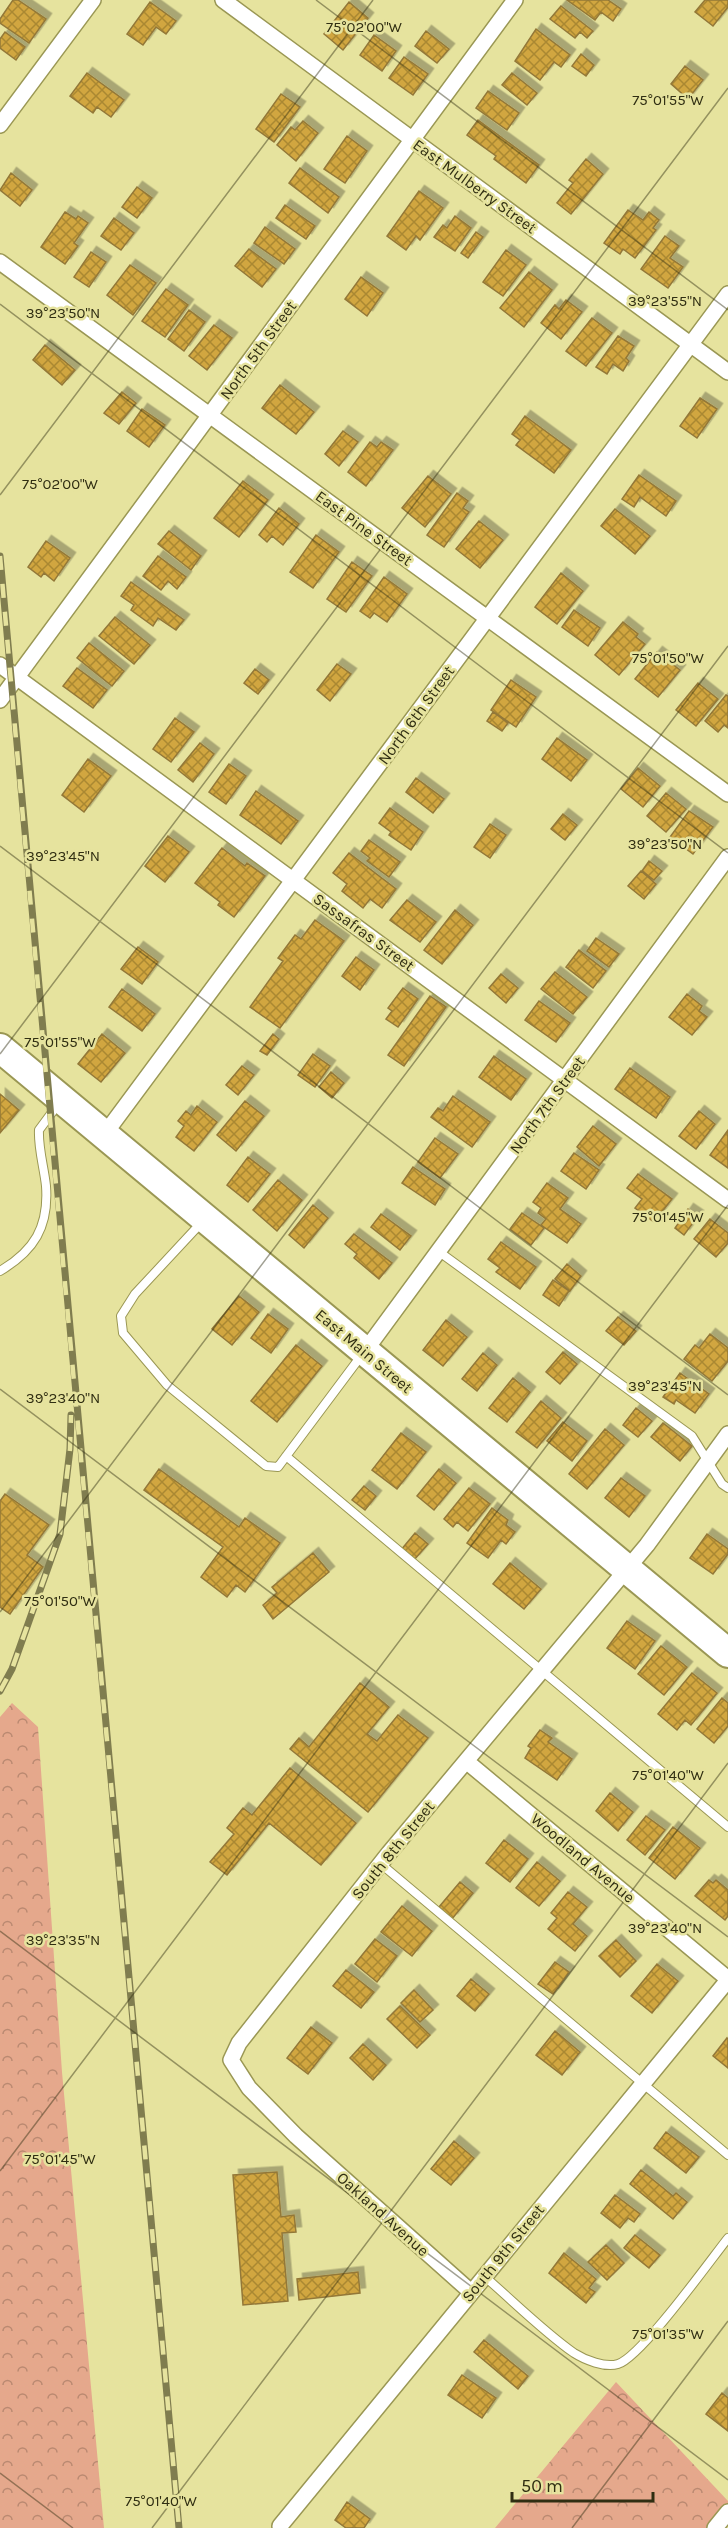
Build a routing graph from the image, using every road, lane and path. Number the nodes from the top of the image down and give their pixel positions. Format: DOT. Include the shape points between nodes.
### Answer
graph roads {
  1 [pos="93,0"];
  2 [pos="223,0"];
  3 [pos="515,0"];
  4 [pos="0,125"];
  5 [pos="412,140"];
  6 [pos="0,262"];
  7 [pos="728,294"];
  8 [pos="690,344"];
  9 [pos="728,372"];
  10 [pos="210,416"];
  11 [pos="487,616"];
  12 [pos="0,665"];
  13 [pos="17,677"];
  14 [pos="0,700"];
  15 [pos="728,794"];
  16 [pos="728,857"];
  17 [pos="293,880"];
  18 [pos="0,1048"];
  19 [pos="565,1080"];
  20 [pos="62,1100"];
  21 [pos="104,1135"];
  22 [pos="728,1200"];
  23 [pos="205,1219"];
  24 [pos="438,1251"];
  25 [pos="0,1271"];
  26 [pos="365,1351"];
  27 [pos="728,1434"];
  28 [pos="286,1456"];
  29 [pos="708,1461"];
  30 [pos="728,1488"];
  31 [pos="627,1569"];
  32 [pos="728,1653"];
  33 [pos="541,1672"];
  34 [pos="466,1761"];
  35 [pos="728,1827"];
  36 [pos="381,1864"];
  37 [pos="728,1979"];
  38 [pos="643,2083"];
  39 [pos="296,2136"];
  40 [pos="728,2155"];
  41 [pos="728,2238"];
  42 [pos="484,2276"];
  43 [pos="471,2292"];
  44 [pos="728,2512"];
  45 [pos="280,2526"];
  46 [pos="715,2528"];
  1 -- 4 [label="street"];
  2 -- 5 [label="street, East Mulberry Street"];
  3 -- 5 [label="street, North 5th Street"];
  5 -- 8 [label="street, East Mulberry Street"];
  5 -- 10 [label="street, North 5th Street"];
  6 -- 10 [label="street, East Pine Street"];
  7 -- 8 [label="street, North 6th Street"];
  8 -- 9 [label="street, East Mulberry Street"];
  8 -- 11 [label="street, North 6th Street"];
  10 -- 11 [label="street, East Pine Street"];
  10 -- 13 [label="street, North 5th Street"];
  11 -- 15 [label="street, East Pine Street"];
  11 -- 17 [label="street, North 6th Street"];
  12 -- 13 [label="street, Sassafras Street"];
  13 -- 14 [label="street, North 5th Street"];
  13 -- 17 [label="street, Sassafras Street"];
  16 -- 19 [label="street, North 7th Street"];
  17 -- 19 [label="street, Sassafras Street"];
  17 -- 21 [label="street, North 6th Street"];
  18 -- 20 [label="highway, East Main Street"];
  19 -- 22 [label="street, Sassafras Street"];
  19 -- 24 [label="street, North 7th Street"];
  20 -- 21 [label="highway, East Main Street"];
  20 -- 25 [label="lane" via="39,1130 46,1186 46,1211 40,1230 31,1249"];
  21 -- 23 [label="highway, East Main Street"];
  23 -- 26 [label="highway, East Main Street"];
  23 -- 28 [label="lane" via="135,1294 121,1316 123,1333 167,1384 266,1466 278,1467"];
  24 -- 26 [label="street, North 7th Street"];
  24 -- 29 [label="lane" via="692,1436"];
  26 -- 28 [label="lane"];
  26 -- 31 [label="highway, East Main Street"];
  27 -- 29 [label="street, South 8th Street"];
  28 -- 33 [label="lane"];
  29 -- 30 [label="lane"];
  29 -- 31 [label="street, South 8th Street"];
  31 -- 32 [label="highway, East Main Street"];
  31 -- 33 [label="street, South 8th Street"];
  33 -- 34 [label="street, South 8th Street"];
  33 -- 35 [label="lane"];
  34 -- 36 [label="street, South 8th Street"];
  34 -- 37 [label="street, Woodland Avenue"];
  36 -- 38 [label="lane"];
  36 -- 39 [label="street, South 8th Street" via="239,2043 231,2060 249,2088"];
  37 -- 38 [label="street, South 9th Street"];
  38 -- 40 [label="lane"];
  38 -- 42 [label="street, South 9th Street"];
  39 -- 43 [label="street, Oakland Avenue"];
  41 -- 42 [label="lane" via="653,2332 617,2365 598,2364 575,2354"];
  42 -- 43 [label="street, South 9th Street"];
  43 -- 45 [label="street, South 9th Street"];
  44 -- 46 [label="street"];
}
